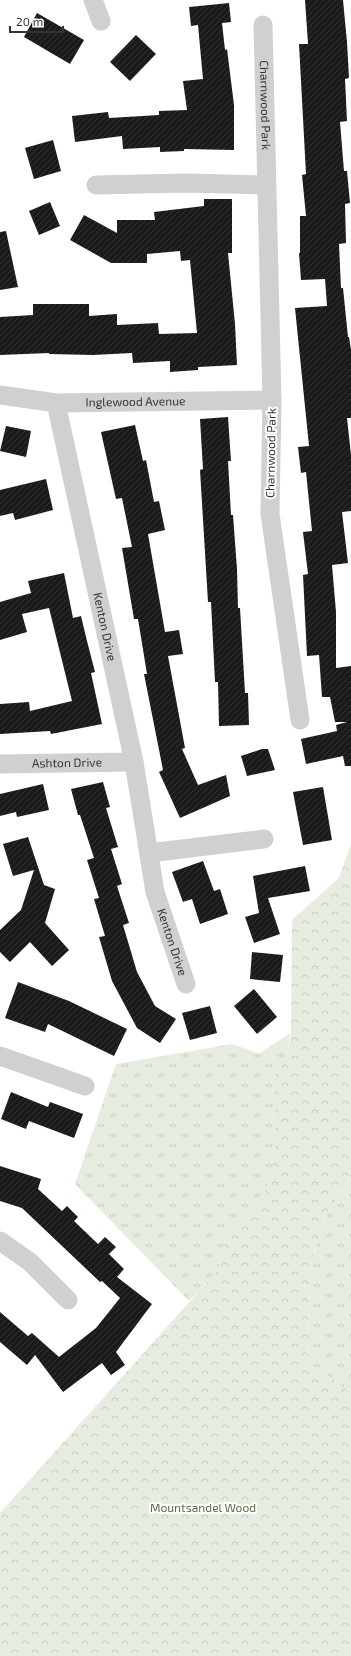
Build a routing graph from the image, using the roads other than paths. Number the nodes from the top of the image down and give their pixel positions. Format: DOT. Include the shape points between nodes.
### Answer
graph roads {
  1 [pos="93,0"];
  2 [pos="100,21"];
  3 [pos="263,24"];
  4 [pos="266,185"];
  5 [pos="96,186"];
  6 [pos="0,395"];
  7 [pos="272,400"];
  8 [pos="56,403"];
  9 [pos="300,720"];
  10 [pos="134,762"];
  11 [pos="0,764"];
  12 [pos="264,839"];
  13 [pos="149,853"];
  14 [pos="186,984"];
  15 [pos="0,1056"];
  16 [pos="85,1086"];
  17 [pos="0,1241"];
  18 [pos="68,1300"];
  1 -- 2 [label="street"];
  3 -- 4 [label="street, Charnwood Park"];
  4 -- 5 [label="street" via="186,183"];
  4 -- 7 [label="street, Charnwood Park"];
  6 -- 8 [label="street, Inglewood Avenue"];
  7 -- 8 [label="street, Inglewood Avenue"];
  7 -- 9 [label="street, Charnwood Park" via="270,514"];
  8 -- 10 [label="street, Kenton Drive"];
  10 -- 11 [label="street, Ashton Drive"];
  10 -- 13 [label="street, Kenton Drive"];
  12 -- 13 [label="street"];
  13 -- 14 [label="street, Kenton Drive" via="155,892"];
  15 -- 16 [label="street"];
  17 -- 18 [label="street" via="30,1262"];
}
